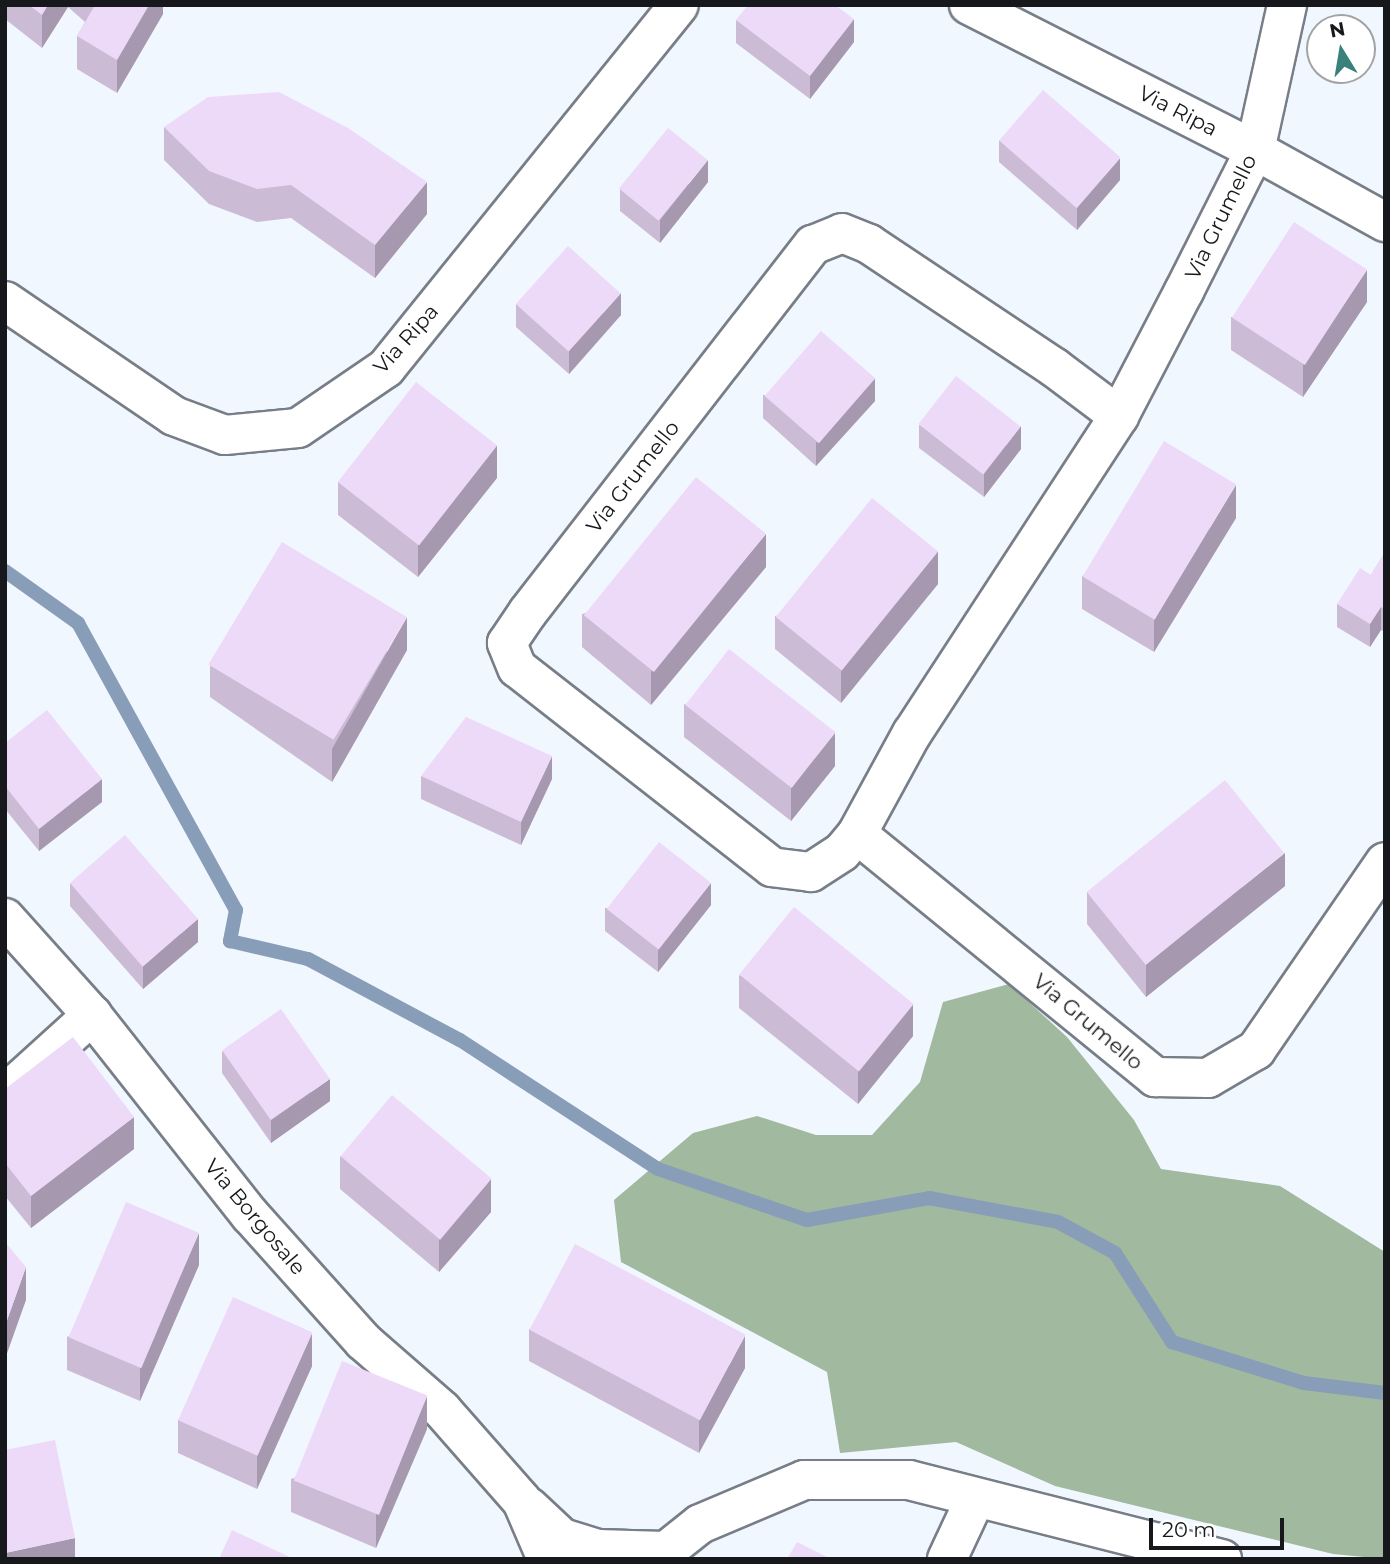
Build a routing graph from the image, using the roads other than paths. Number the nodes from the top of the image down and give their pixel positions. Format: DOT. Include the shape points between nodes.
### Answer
graph roads {
  1 [pos="680,5"];
  2 [pos="970,5"];
  3 [pos="1287,5"];
  4 [pos="1255,150"];
  5 [pos="1385,222"];
  6 [pos="5,301"];
  7 [pos="1119,416"];
  8 [pos="857,834"];
  9 [pos="1385,862"];
  10 [pos="5,918"];
  11 [pos="92,1015"];
  12 [pos="5,1094"];
  13 [pos="976,1497"];
  14 [pos="522,1501"];
  15 [pos="660,1555"];
  16 [pos="547,1559"];
  17 [pos="947,1559"];
  18 [pos="1222,1559"];
  1 -- 6 [label="street, Via Ripa" via="386,368 298,428 225,435 174,416"];
  2 -- 4 [label="street, Via Ripa"];
  3 -- 4 [label="street, Via Grumello"];
  4 -- 5 [label="street, Via Ripa"];
  4 -- 7 [label="street, Via Grumello"];
  7 -- 8 [label="street, Via Grumello" via="912,733"];
  7 -- 8 [label="street, Via Grumello" via="869,244 842,233 813,245 508,643 517,668 772,867 811,872 842,852"];
  8 -- 9 [label="street, Via Grumello" via="1155,1077 1208,1078 1256,1050"];
  10 -- 11 [label="street, Via Borgosale"];
  11 -- 12 [label="street"];
  11 -- 14 [label="street, Via Borgosale" via="261,1227 363,1341 442,1410"];
  13 -- 15 [label="street" via="909,1480 804,1480 699,1524"];
  13 -- 17 [label="street"];
  13 -- 18 [label="street"];
  14 -- 15 [label="street, Via Borgosale" via="562,1538 598,1549"];
  14 -- 16 [label="street, Via Borgosale"];
}
